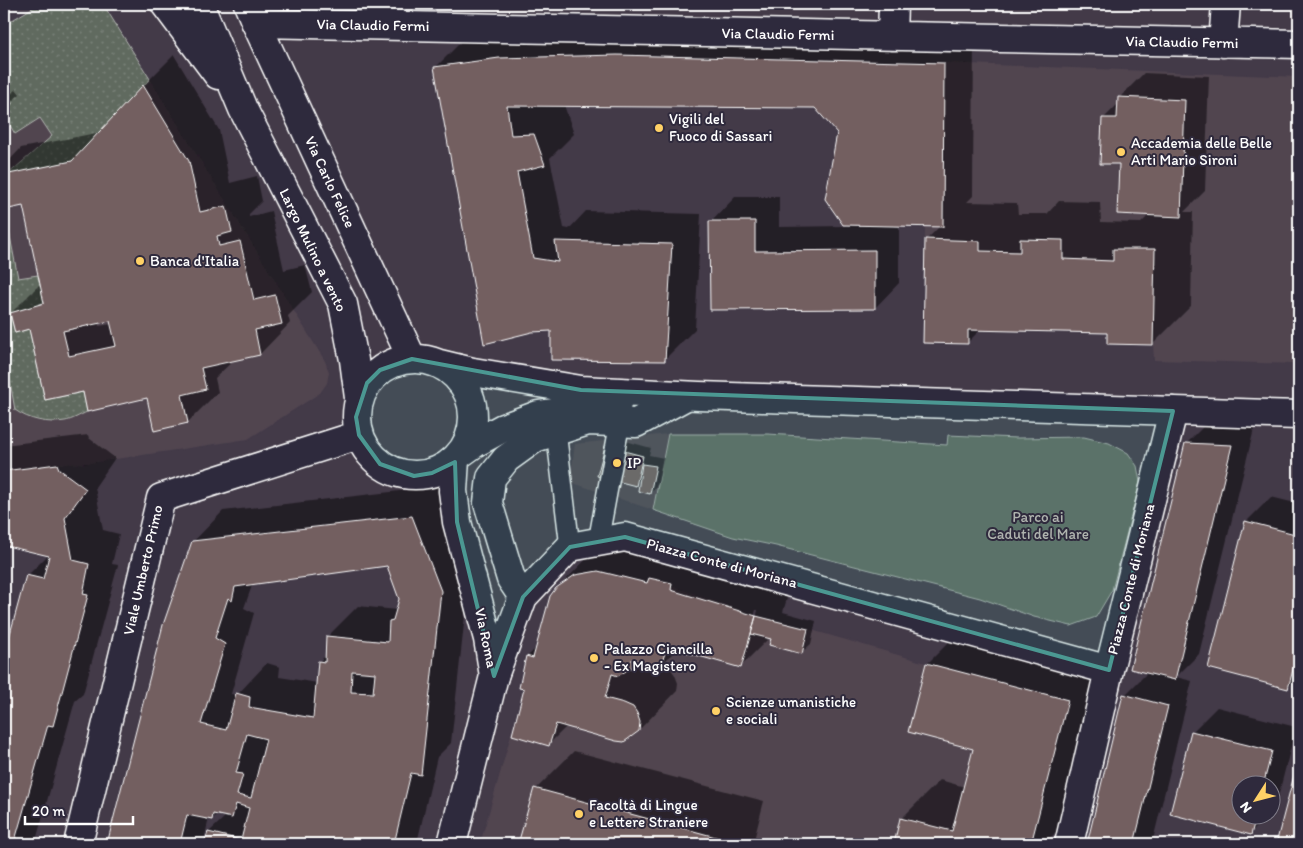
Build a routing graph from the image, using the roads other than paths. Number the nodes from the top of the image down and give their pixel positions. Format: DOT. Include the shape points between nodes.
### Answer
graph roads {
  1 [pos="165,4"];
  2 [pos="199,4"];
  3 [pos="893,4"];
  4 [pos="1226,4"];
  5 [pos="252,13"];
  6 [pos="394,15"];
  7 [pos="892,36"];
  8 [pos="1223,43"];
  9 [pos="1299,44"];
  10 [pos="243,109"];
  11 [pos="424,361"];
  12 [pos="686,396"];
  13 [pos="359,398"];
  14 [pos="1173,411"];
  15 [pos="1299,415"];
  16 [pos="620,422"];
  17 [pos="556,432"];
  18 [pos="359,435"];
  19 [pos="458,456"];
  20 [pos="598,542"];
  21 [pos="570,547"];
  22 [pos="523,597"];
  23 [pos="1109,670"];
  24 [pos="494,676"];
  25 [pos="78,844"];
  26 [pos="452,844"];
  27 [pos="1069,844"];
  1 -- 10 [label="street"];
  2 -- 10 [label="street"];
  3 -- 7 [label="street"];
  4 -- 8 [label="street"];
  5 -- 6 [label="street, Via Claudio Fermi"];
  5 -- 11 [label="street, Via Carlo Felice"];
  6 -- 7 [label="street, Via Claudio Fermi"];
  7 -- 8 [label="street, Via Claudio Fermi"];
  8 -- 9 [label="street, Via Claudio Fermi"];
  10 -- 13 [label="street, Largo Mulino a vento" via="343,304"];
  11 -- 12 [label="street" via="581,390"];
  11 -- 13 [label="street" via="395,362 380,370 367,383"];
  11 -- 19 [label="street" via="452,372 464,386 471,402 470,438"];
  12 -- 14 [label="street"];
  12 -- 16 [label="street" via="636,423"];
  12 -- 19 [label="street" via="538,415 503,428"];
  13 -- 18 [label="street" via="356,416"];
  14 -- 15 [label="street"];
  14 -- 23 [label="street, Piazza Conte di Moriana"];
  16 -- 17 [label="street" via="588,421"];
  16 -- 20 [label="lane"];
  17 -- 21 [label="lane"];
  17 -- 22 [label="street" via="535,438 506,459 492,478 488,504 511,579"];
  18 -- 19 [label="street" via="367,452 396,473 432,474 448,466"];
  18 -- 25 [label="street, Viale Umberto Primo" via="161,498"];
  19 -- 24 [label="street, Via Roma" via="453,491 457,522 488,639"];
  20 -- 21 [label="street, Piazza Conte di Moriana"];
  20 -- 23 [label="street, Piazza Conte di Moriana" via="624,537"];
  21 -- 22 [label="street"];
  22 -- 24 [label="street"];
  23 -- 27 [label="street"];
  24 -- 26 [label="street, Via Roma"];
}
